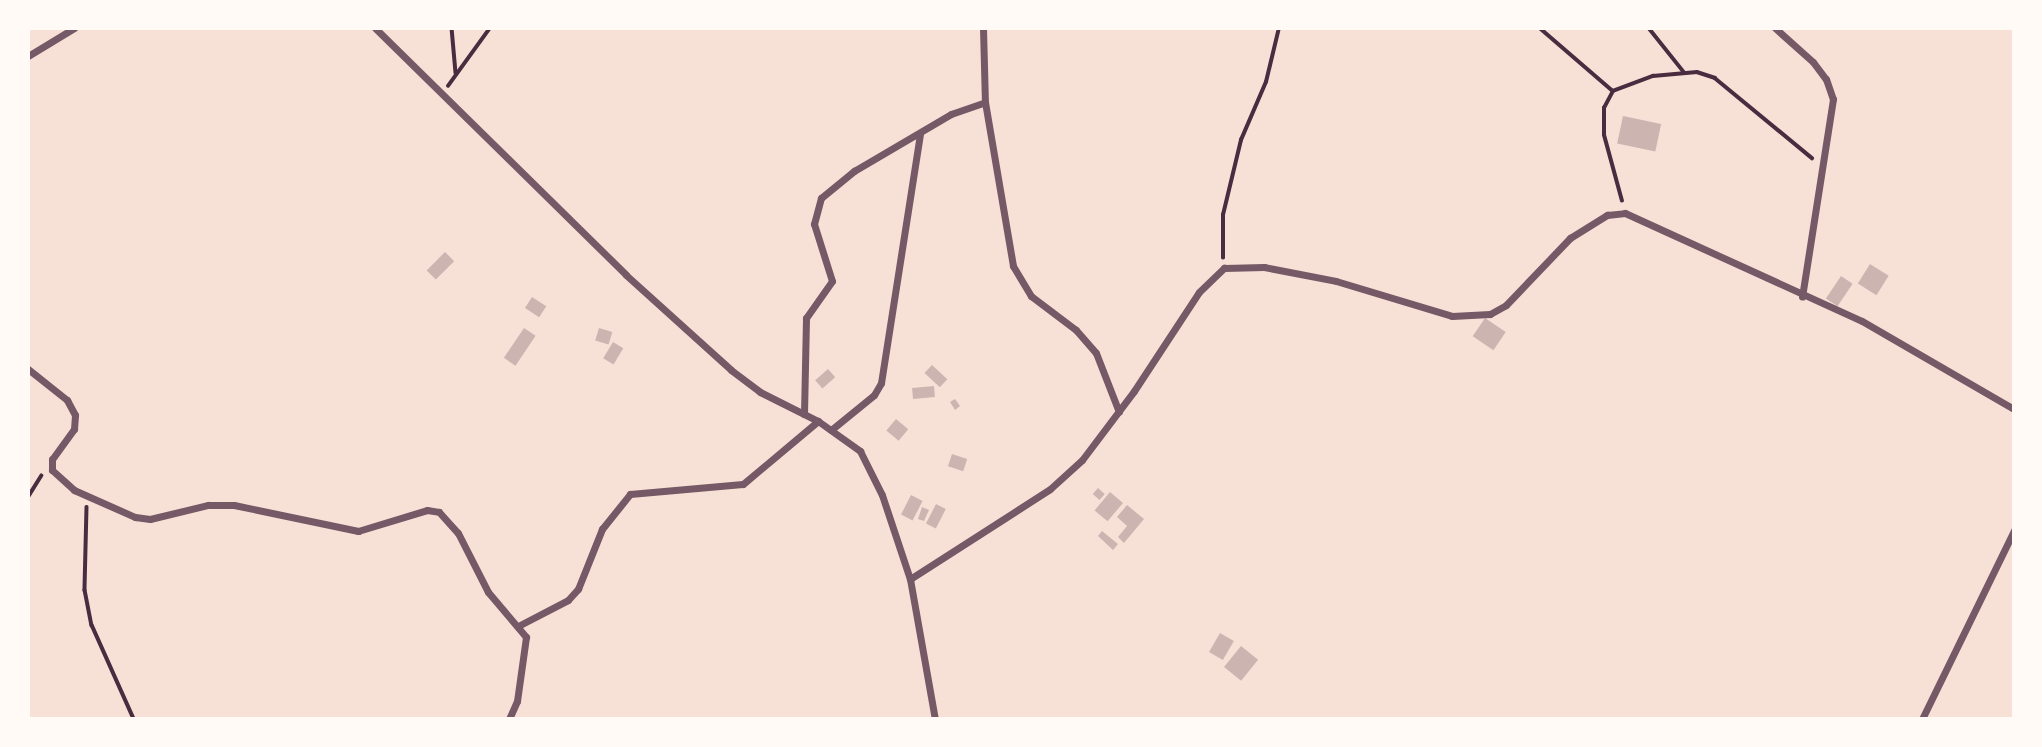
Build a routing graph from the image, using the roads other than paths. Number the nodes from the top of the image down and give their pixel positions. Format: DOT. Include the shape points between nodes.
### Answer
graph roads {
  1 [pos="74,28"];
  2 [pos="375,28"];
  3 [pos="983,28"];
  4 [pos="1774,28"];
  5 [pos="62,31"];
  6 [pos="28,56"];
  7 [pos="985,102"];
  8 [pos="920,134"];
  9 [pos="1802,297"];
  10 [pos="28,369"];
  11 [pos="2014,409"];
  12 [pos="1119,412"];
  13 [pos="804,414"];
  14 [pos="818,421"];
  15 [pos="831,429"];
  16 [pos="2014,530"];
  17 [pos="910,579"];
  18 [pos="520,625"];
  19 [pos="509,719"];
  20 [pos="935,719"];
  21 [pos="1922,719"];
  1 -- 5 [label="street"];
  2 -- 13 [label="street" via="694,337 760,392"];
  3 -- 7 [label="street"];
  4 -- 9 [label="street" via="1796,44 1826,79 1833,99"];
  5 -- 6 [label="street"];
  7 -- 8 [label="street" via="951,114"];
  7 -- 12 [label="street" via="1019,283 1076,330 1096,353"];
  8 -- 13 [label="street" via="831,188 814,209 814,224 832,281 806,318"];
  8 -- 15 [label="street" via="881,383 874,395"];
  9 -- 11 [label="street" via="1874,328"];
  9 -- 12 [label="street" via="1675,233 1625,214 1607,215 1570,238 1506,305 1490,314 1452,316 1336,281 1264,267 1224,268 1199,292"];
  10 -- 18 [label="street" via="67,400 75,415 74,429 52,459 51,470 59,480 88,496 150,519 208,505 234,505 358,531 427,510 439,512 458,533 488,592"];
  12 -- 17 [label="street" via="1082,460 1050,489"];
  13 -- 14 [label="street"];
  14 -- 15 [label="street"];
  14 -- 18 [label="street" via="743,484 630,494 602,529 578,589 568,600"];
  15 -- 17 [label="street" via="860,451 870,466"];
  16 -- 21 [label="street"];
  17 -- 20 [label="street"];
  18 -- 19 [label="street" via="526,652"];
}
